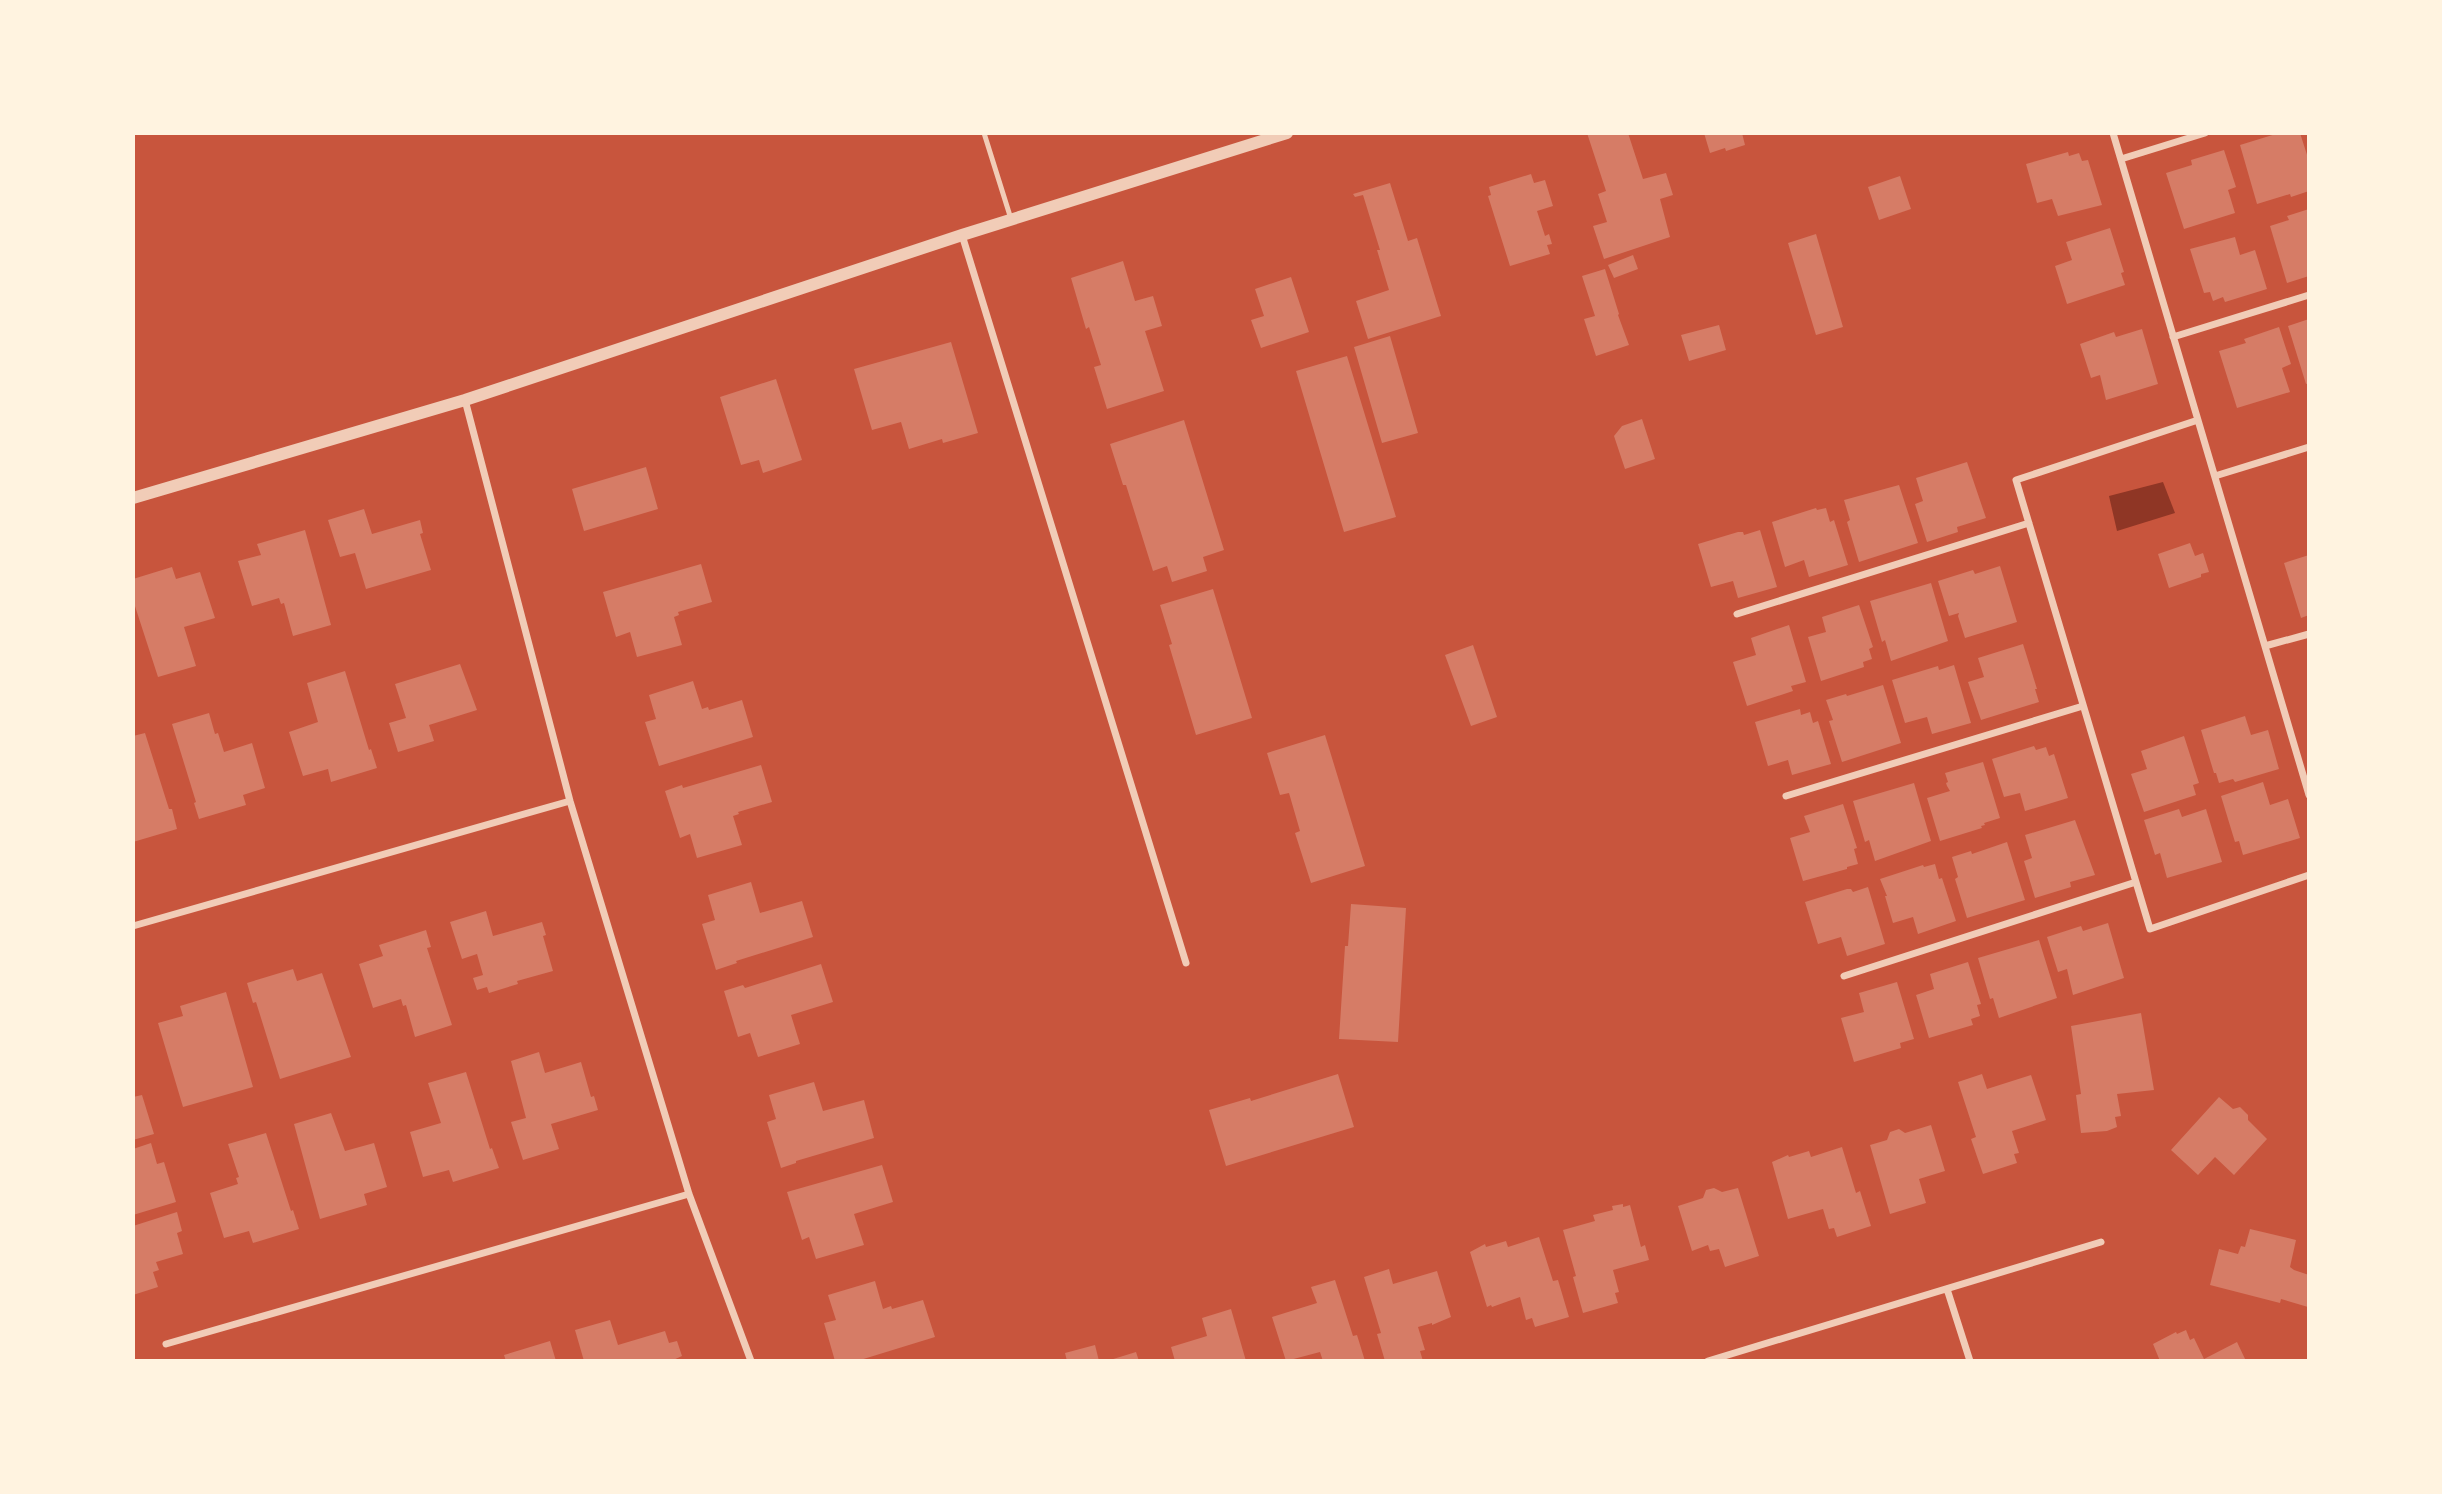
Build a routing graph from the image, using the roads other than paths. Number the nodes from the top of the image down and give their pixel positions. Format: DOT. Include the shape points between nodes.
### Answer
graph roads {
  1 [pos="984,133"];
  2 [pos="1287,133"];
  3 [pos="2113,133"];
  4 [pos="2205,133"];
  5 [pos="2121,159"];
  6 [pos="1011,219"];
  7 [pos="962,235"];
  8 [pos="2309,295"];
  9 [pos="2173,337"];
  10 [pos="465,400"];
  11 [pos="2198,420"];
  12 [pos="2309,447"];
  13 [pos="2215,476"];
  14 [pos="133,498"];
  15 [pos="2028,523"];
  16 [pos="1737,614"];
  17 [pos="2309,634"];
  18 [pos="2265,646"];
  19 [pos="2083,706"];
  20 [pos="2309,795"];
  21 [pos="1786,796"];
  22 [pos="570,801"];
  23 [pos="2309,875"];
  24 [pos="2136,882"];
  25 [pos="133,926"];
  26 [pos="1186,963"];
  27 [pos="1844,976"];
  28 [pos="689,1194"];
  29 [pos="2101,1242"];
  30 [pos="1947,1289"];
  31 [pos="166,1344"];
  32 [pos="751,1361"];
  33 [pos="1708,1361"];
  34 [pos="1969,1361"];
  1 -- 6 [label="lane"];
  2 -- 6 [label="street"];
  3 -- 5 [label="street"];
  4 -- 5 [label="street"];
  5 -- 9 [label="street"];
  6 -- 7 [label="street"];
  7 -- 10 [label="street"];
  7 -- 26 [label="street"];
  8 -- 9 [label="street"];
  9 -- 11 [label="street"];
  10 -- 14 [label="street"];
  10 -- 22 [label="street"];
  11 -- 13 [label="street"];
  11 -- 15 [label="street" via="2016,480"];
  12 -- 13 [label="street"];
  13 -- 18 [label="street"];
  15 -- 16 [label="street"];
  15 -- 19 [label="street"];
  17 -- 18 [label="street"];
  18 -- 20 [label="street"];
  19 -- 21 [label="street"];
  19 -- 24 [label="street"];
  22 -- 25 [label="street"];
  22 -- 28 [label="street"];
  23 -- 24 [label="street" via="2150,929"];
  24 -- 27 [label="street"];
  28 -- 31 [label="street"];
  28 -- 32 [label="street"];
  29 -- 30 [label="street"];
  30 -- 33 [label="street"];
  30 -- 34 [label="street"];
}
